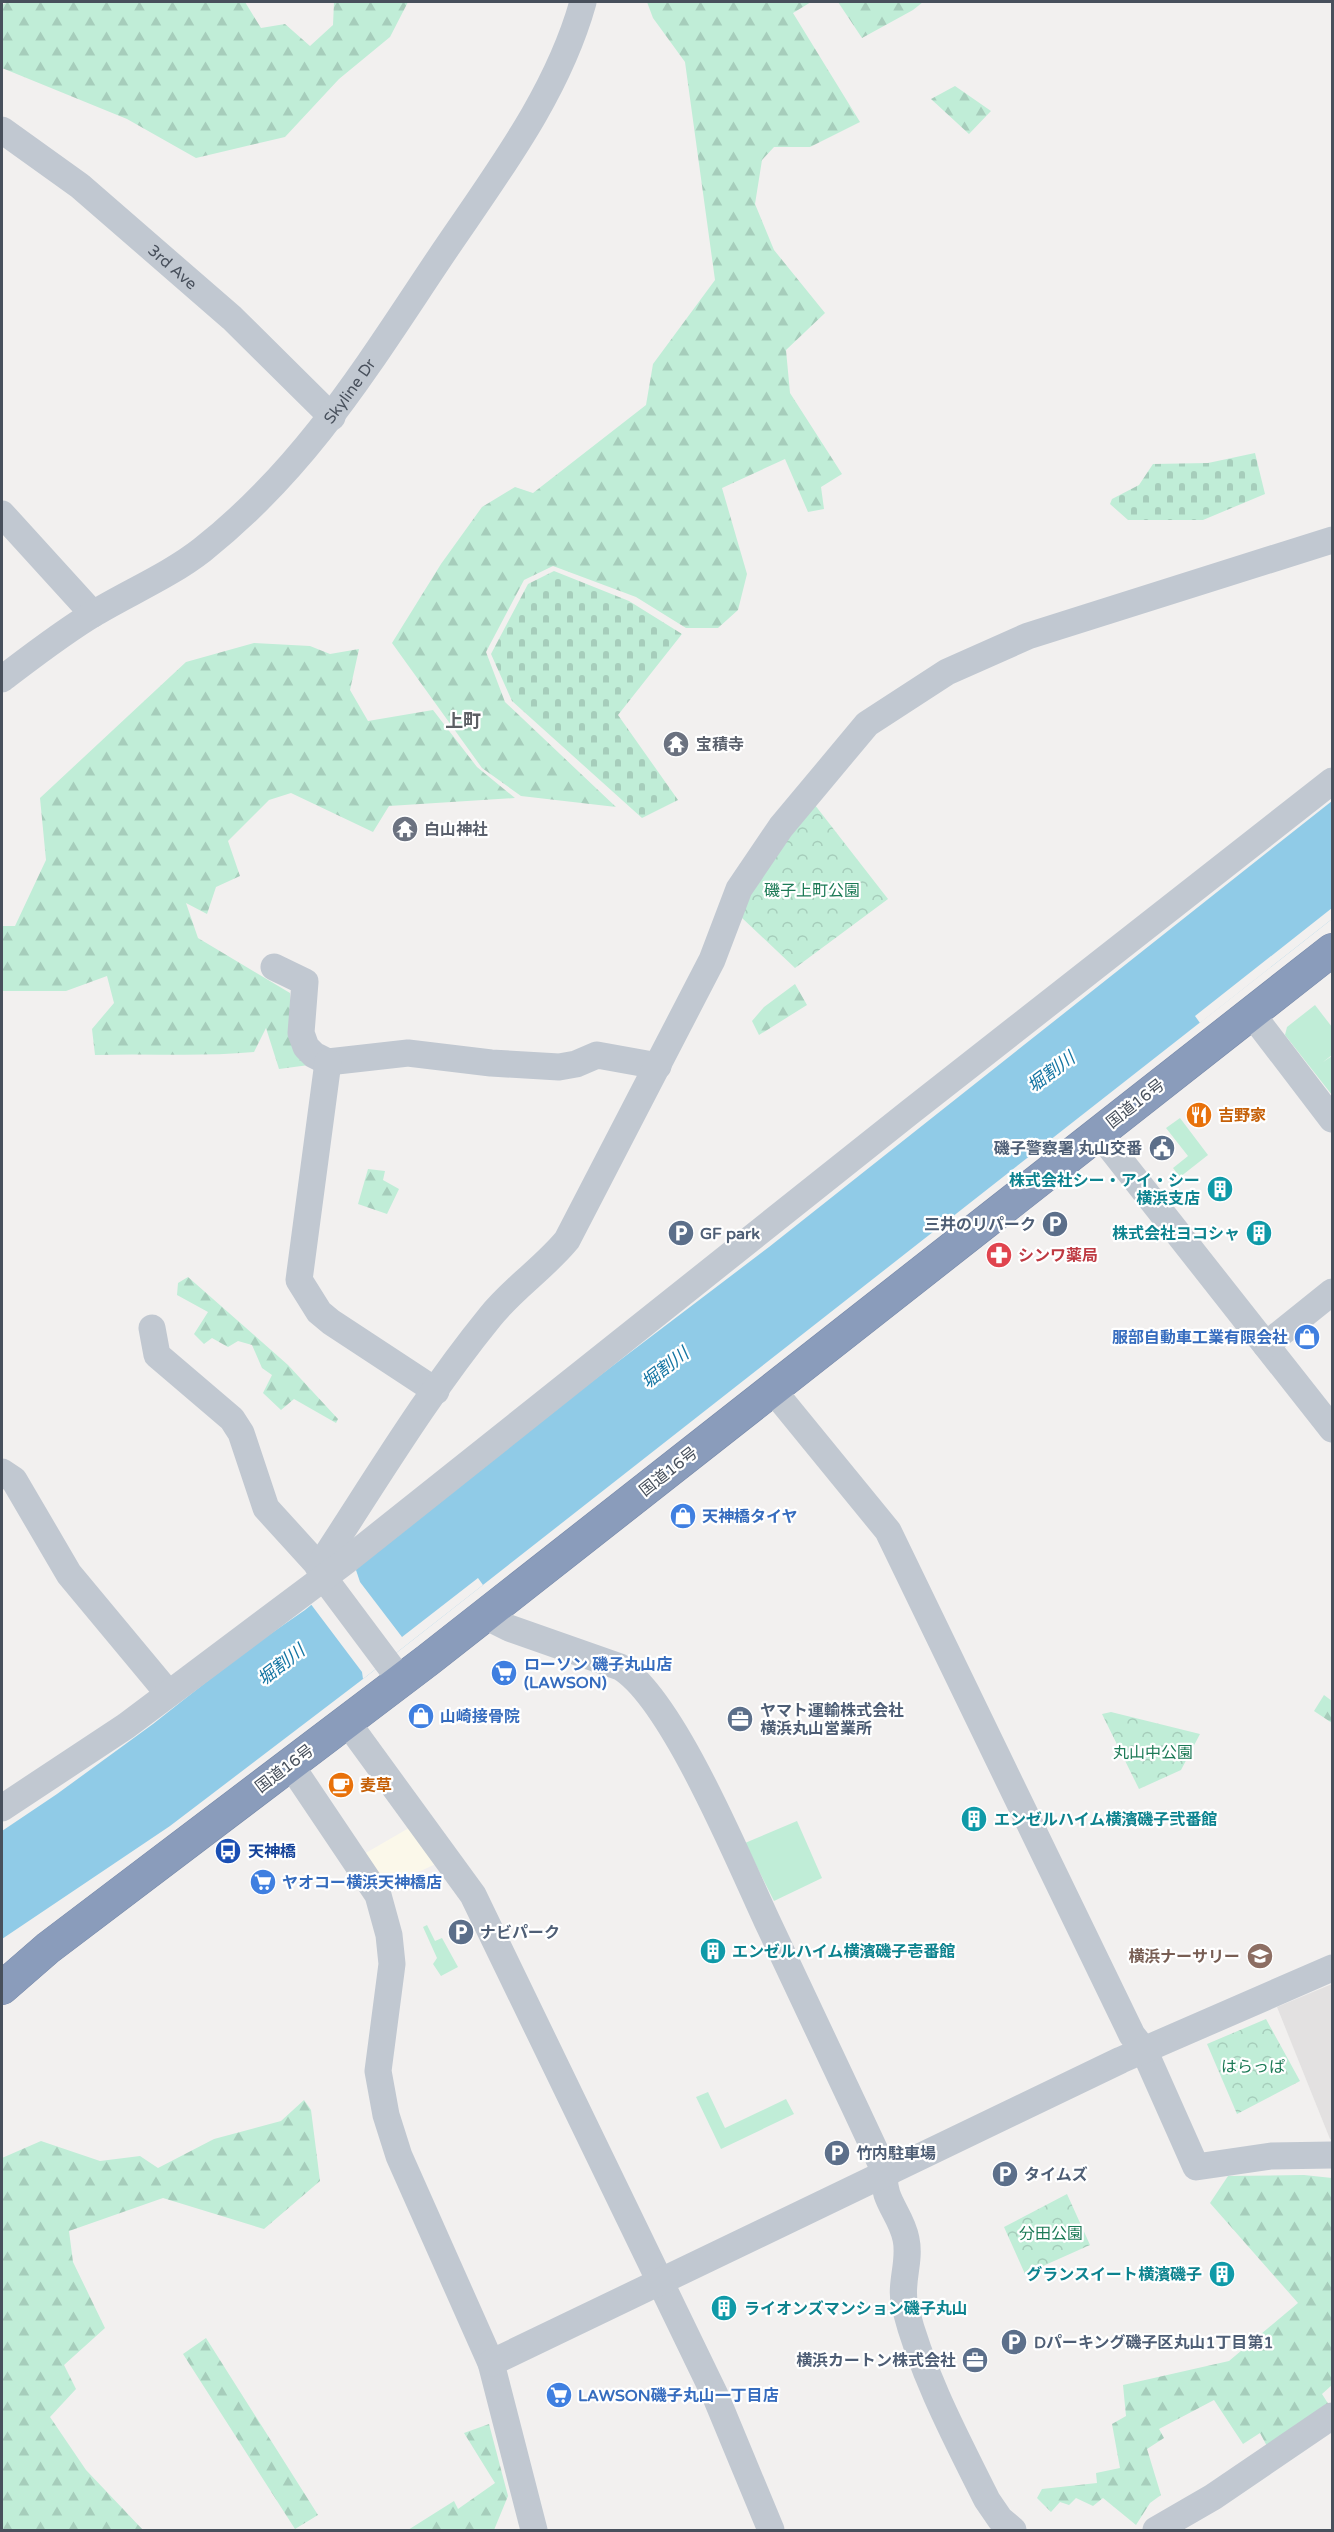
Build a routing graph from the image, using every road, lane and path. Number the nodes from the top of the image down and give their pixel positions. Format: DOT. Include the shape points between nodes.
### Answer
graph roads {
  1 [pos="583,2"];
  2 [pos="2,130"];
  3 [pos="332,417"];
  4 [pos="2,514"];
  5 [pos="1332,540"];
  6 [pos="93,614"];
  7 [pos="2,680"];
  8 [pos="1332,781"];
  9 [pos="1332,950"];
  10 [pos="274,968"];
  11 [pos="1251,1013"];
  12 [pos="328,1062"];
  13 [pos="658,1066"];
  14 [pos="1332,1119"];
  15 [pos="1098,1132"];
  16 [pos="1332,1292"];
  17 [pos="152,1328"];
  18 [pos="1266,1345"];
  19 [pos="772,1389"];
  20 [pos="436,1391"];
  21 [pos="1332,1429"];
  22 [pos="2,1472"];
  23 [pos="327,1581"];
  24 [pos="483,1615"];
  25 [pos="393,1671"];
  26 [pos="168,1693"];
  27 [pos="347,1722"];
  28 [pos="290,1764"];
  29 [pos="2,1808"];
  30 [pos="1332,1968"];
  31 [pos="2,1988"];
  32 [pos="1144,2050"];
  33 [pos="1332,2155"];
  34 [pos="885,2172"];
  35 [pos="660,2280"];
  36 [pos="490,2363"];
  37 [pos="1332,2416"];
  38 [pos="534,2530"];
  39 [pos="771,2530"];
  40 [pos="1013,2530"];
  41 [pos="1156,2530"];
  1 -- 3 [label="street, Skyline Dr" via="551,83 511,155"];
  2 -- 3 [label="street, 3rd Ave" via="88,193 232,318"];
  3 -- 6 [label="street, Skyline Dr" via="290,469 200,552"];
  4 -- 6 [label="street"];
  5 -- 13 [label="street" via="1028,636 947,672 867,723 781,826 739,889 712,960"];
  6 -- 7 [label="street, Skyline Dr"];
  8 -- 23 [label="street"];
  9 -- 11 [label="highway, 国道16号"];
  10 -- 12 [label="street" via="305,982 301,1033 306,1047"];
  11 -- 14 [label="street"];
  11 -- 15 [label="highway, 国道16号"];
  12 -- 13 [label="street" via="408,1053 559,1066 597,1055"];
  12 -- 20 [label="street" via="299,1281 319,1312"];
  13 -- 20 [label="street" via="567,1240 491,1316"];
  15 -- 18 [label="street"];
  15 -- 19 [label="highway, 国道16号"];
  16 -- 18 [label="street"];
  17 -- 23 [label="street" via="157,1355 232,1419 266,1508"];
  18 -- 21 [label="street"];
  19 -- 24 [label="highway, 国道16号"];
  19 -- 32 [label="street" via="888,1531 1132,2035"];
  20 -- 23 [label="street" via="324,1559"];
  22 -- 26 [label="street" via="14,1480 69,1574"];
  23 -- 25 [label="street"];
  23 -- 26 [label="street"];
  24 -- 25 [label="highway, 国道16号"];
  24 -- 34 [label="street" via="620,1667 633,1674 648,1692 703,1786"];
  25 -- 27 [label="highway, 国道16号"];
  26 -- 29 [label="street" via="102,1743"];
  27 -- 28 [label="highway, 国道16号"];
  27 -- 35 [label="street" via="473,1895"];
  28 -- 31 [label="highway, 国道16号" via="48,1948"];
  28 -- 36 [label="street" via="378,1895 392,1964 378,2071 386,2115 399,2156"];
  30 -- 32 [label="street"];
  32 -- 33 [label="street" via="1196,2167 1271,2156"];
  32 -- 34 [label="street"];
  34 -- 35 [label="street"];
  34 -- 40 [label="street" via="883,2188 906,2236 908,2264 903,2298 922,2359 987,2500"];
  35 -- 36 [label="street"];
  35 -- 39 [label="street" via="715,2395"];
  36 -- 38 [label="street"];
  37 -- 41 [label="street" via="1213,2497"];
}
